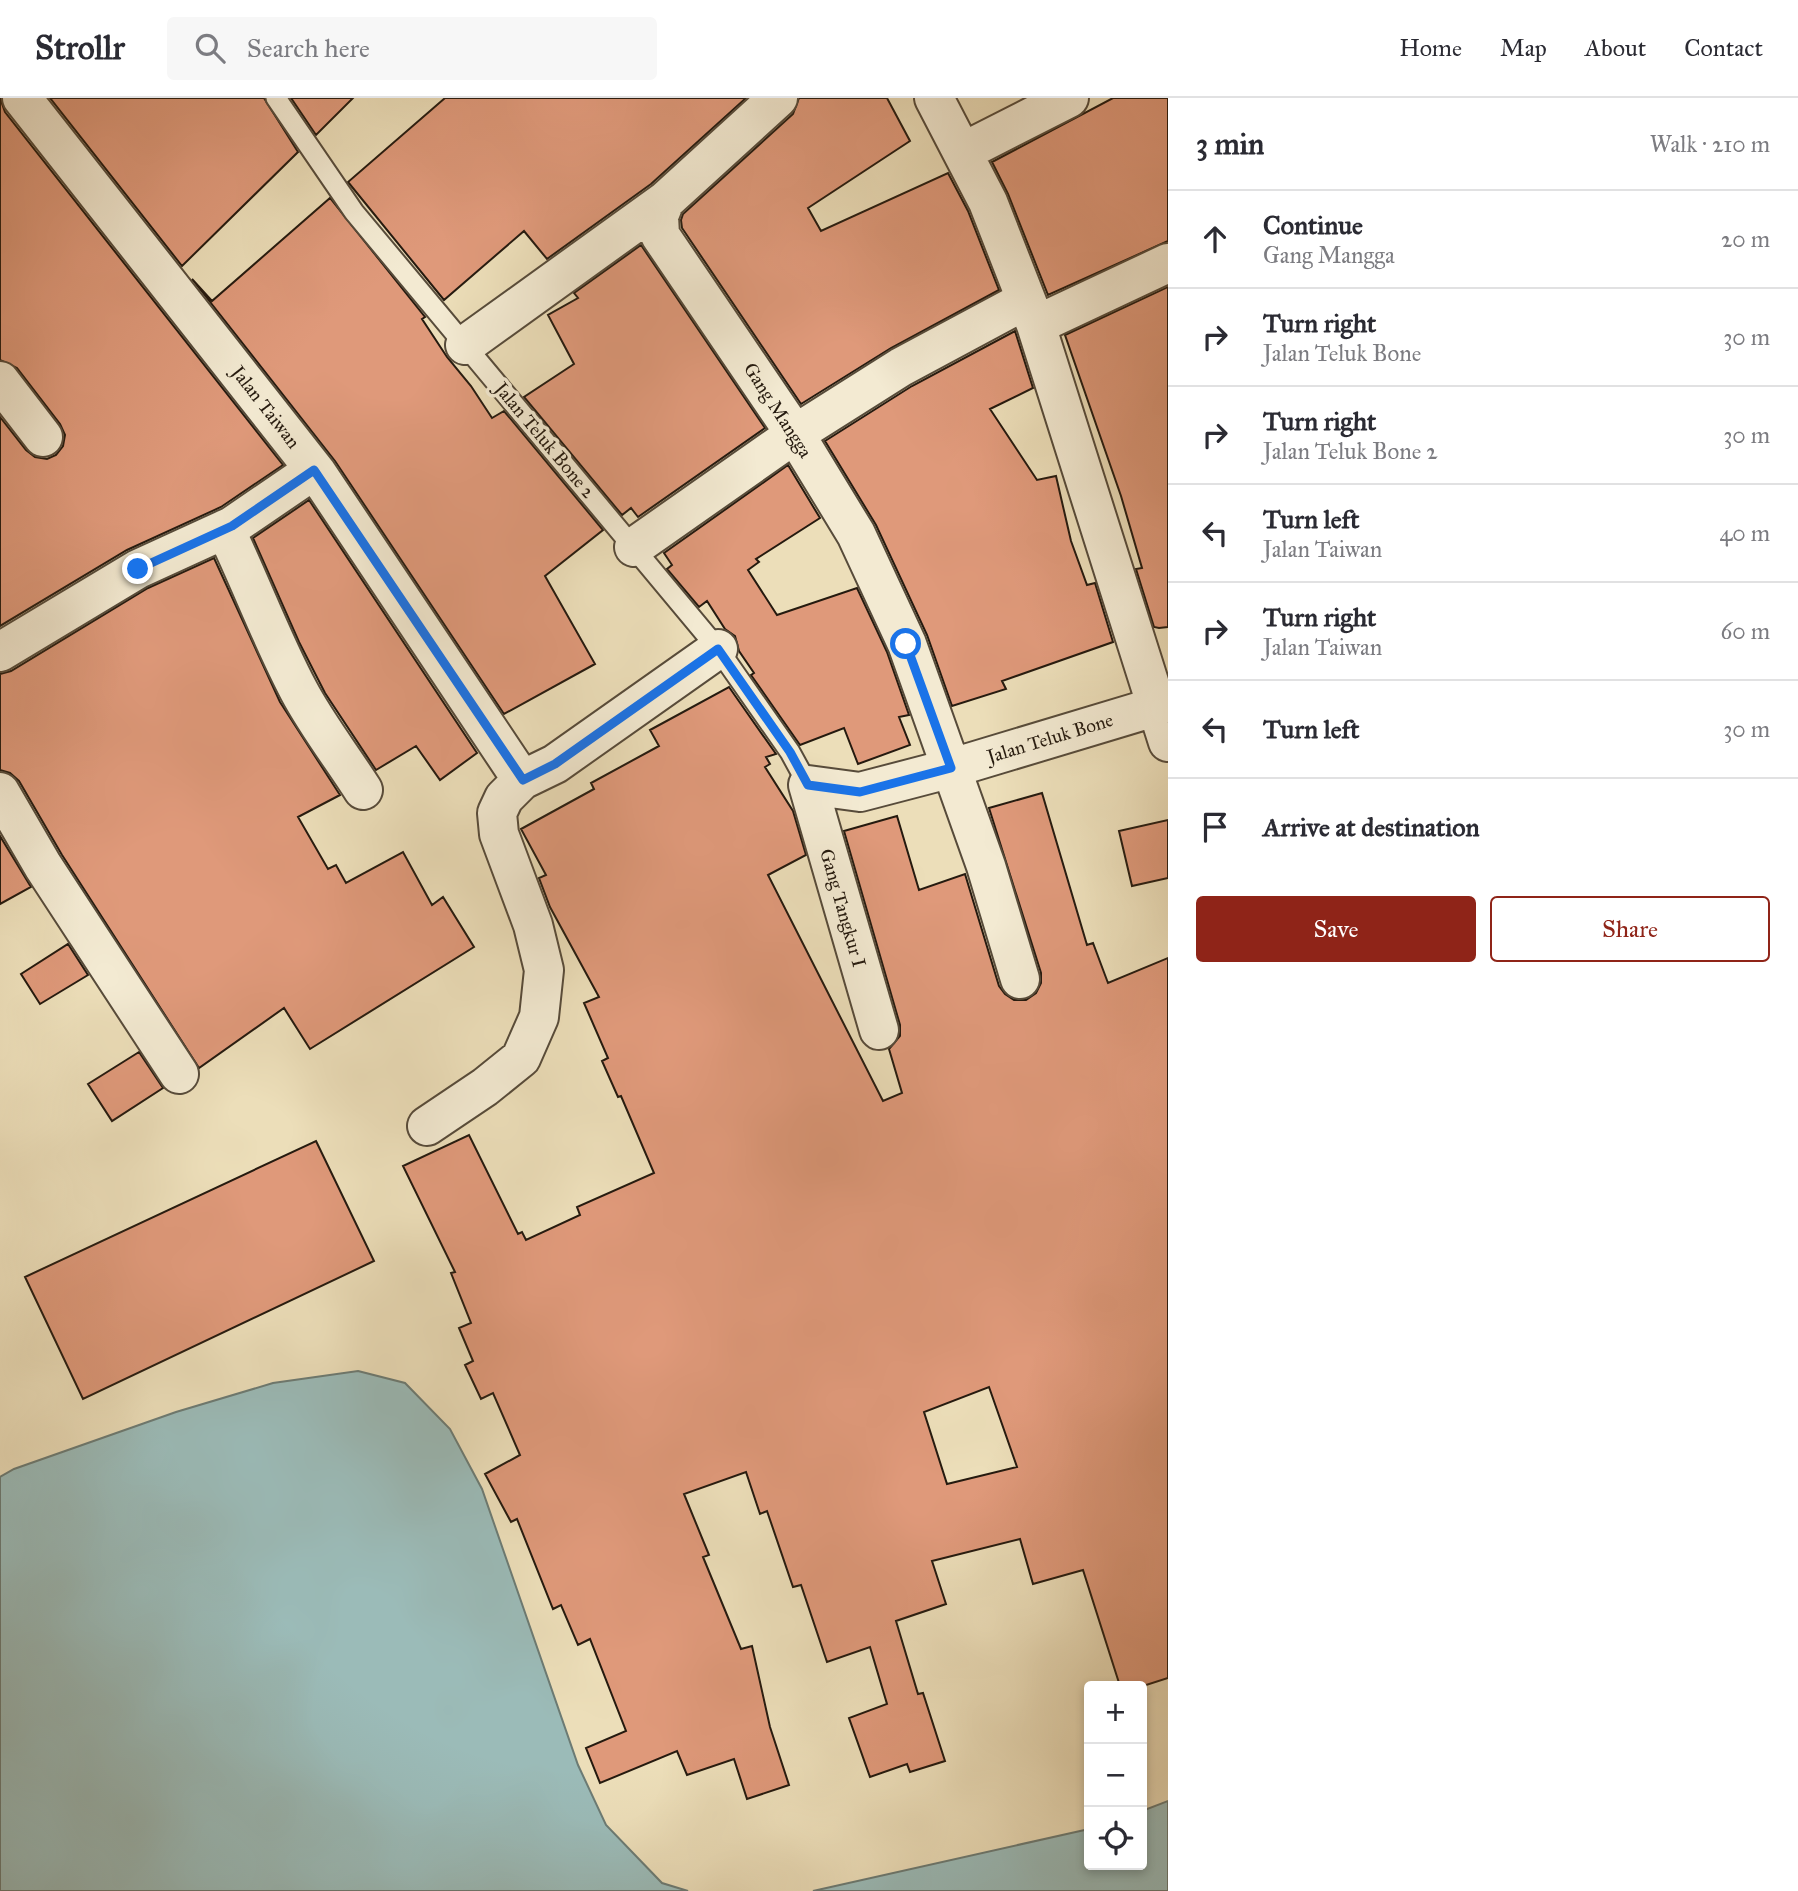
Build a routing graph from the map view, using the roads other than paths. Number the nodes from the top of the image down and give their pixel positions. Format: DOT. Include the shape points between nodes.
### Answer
graph roads {
  1 [pos="22,98"];
  2 [pos="276,98"];
  3 [pos="778,98"];
  4 [pos="934,98"];
  5 [pos="1069,98"];
  6 [pos="963,152"];
  7 [pos="665,201"];
  8 [pos="1168,262"];
  9 [pos="1031,312"];
  10 [pos="465,345"];
  11 [pos="0,381"];
  12 [pos="795,434"];
  13 [pos="43,437"];
  14 [pos="314,470"];
  15 [pos="225,530"];
  16 [pos="634,547"];
  17 [pos="718,649"];
  18 [pos="0,652"];
  19 [pos="1162,704"];
  20 [pos="1168,742"];
  21 [pos="951,768"];
  22 [pos="523,780"];
  23 [pos="808,785"];
  24 [pos="363,790"];
  25 [pos="0,792"];
  26 [pos="1020,979"];
  27 [pos="879,1030"];
  28 [pos="179,1074"];
  29 [pos="427,1126"];
  1 -- 14 [label="street, Jalan Taiwan"];
  2 -- 10 [label="lane, Jalan Teluk Bone 2" via="354,212"];
  3 -- 7 [label="street"];
  4 -- 6 [label="street"];
  5 -- 6 [label="street"];
  6 -- 9 [label="street"];
  7 -- 10 [label="street"];
  7 -- 12 [label="street, Gang Mangga" via="660,235"];
  8 -- 9 [label="street"];
  9 -- 12 [label="street" via="901,367"];
  9 -- 19 [label="street"];
  10 -- 16 [label="lane, Jalan Teluk Bone 2"];
  11 -- 13 [label="street"];
  12 -- 16 [label="street"];
  12 -- 21 [label="street, Gang Mangga" via="856,534 906,644"];
  14 -- 15 [label="street"];
  14 -- 22 [label="street, Jalan Taiwan"];
  15 -- 18 [label="street" via="138,569"];
  15 -- 24 [label="street" via="300,693"];
  16 -- 17 [label="lane, Jalan Teluk Bone 2"];
  17 -- 22 [label="street" via="555,764"];
  17 -- 23 [label="lane, Jalan Teluk Bone 2"];
  19 -- 20 [label="street"];
  19 -- 21 [label="street, Jalan Teluk Bone"];
  21 -- 23 [label="street, Jalan Teluk Bone" via="860,792"];
  21 -- 26 [label="street, Gang Mangga"];
  22 -- 29 [label="street" via="504,798 497,813 499,834 533,925 544,970 539,1017 521,1058"];
  23 -- 27 [label="street, Gang Tangkur I"];
  25 -- 28 [label="street"];
}
